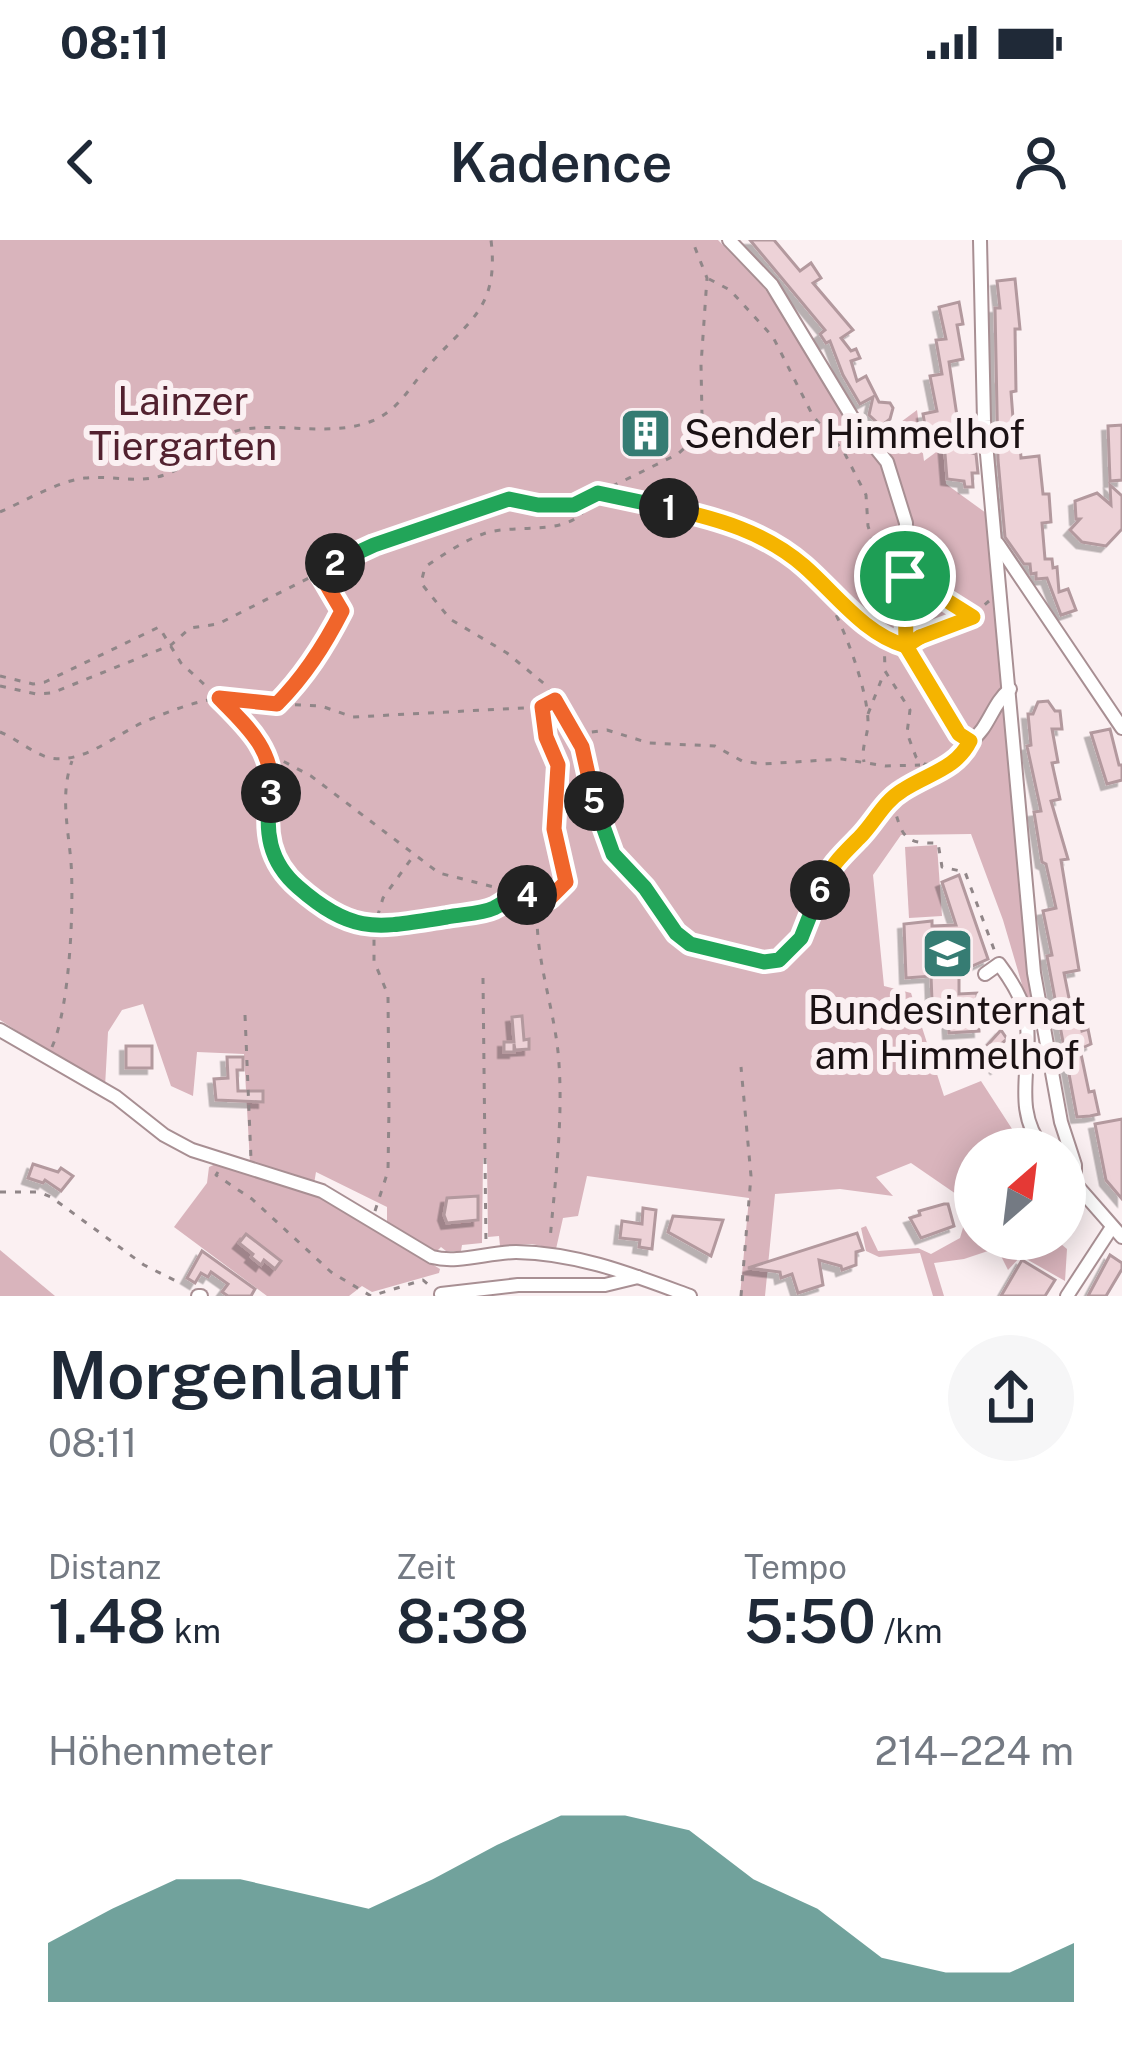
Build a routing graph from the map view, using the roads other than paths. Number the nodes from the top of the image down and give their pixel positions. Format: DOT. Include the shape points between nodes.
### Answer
graph roads {
  1 [pos="729,240"];
  2 [pos="980,240"];
  3 [pos="997,544"];
  4 [pos="1010,689"];
  5 [pos="1122,728"];
  6 [pos="985,974"];
  7 [pos="0,1030"];
  8 [pos="1031,1128"];
  9 [pos="1063,1128"];
  10 [pos="1086,1196"];
  11 [pos="1117,1232"];
  12 [pos="639,1277"];
  13 [pos="441,1294"];
  14 [pos="690,1296"];
  15 [pos="1067,1296"];
  1 -- 4 [label="street" via="772,285 886,461 904,508 906,646 959,734 970,741 981,734"];
  2 -- 3 [label="street" via="984,421"];
  3 -- 4 [label="street"];
  3 -- 5 [label="street"];
  4 -- 9 [label="street" via="1034,973"];
  6 -- 8 [label="street" via="999,964 1022,1006"];
  7 -- 12 [label="street" via="116,1097 164,1135 322,1191 440,1259 548,1254"];
  10 -- 11 [label="street"];
  11 -- 15 [label="street"];
  12 -- 13 [label="street"];
  12 -- 14 [label="street"];
}
